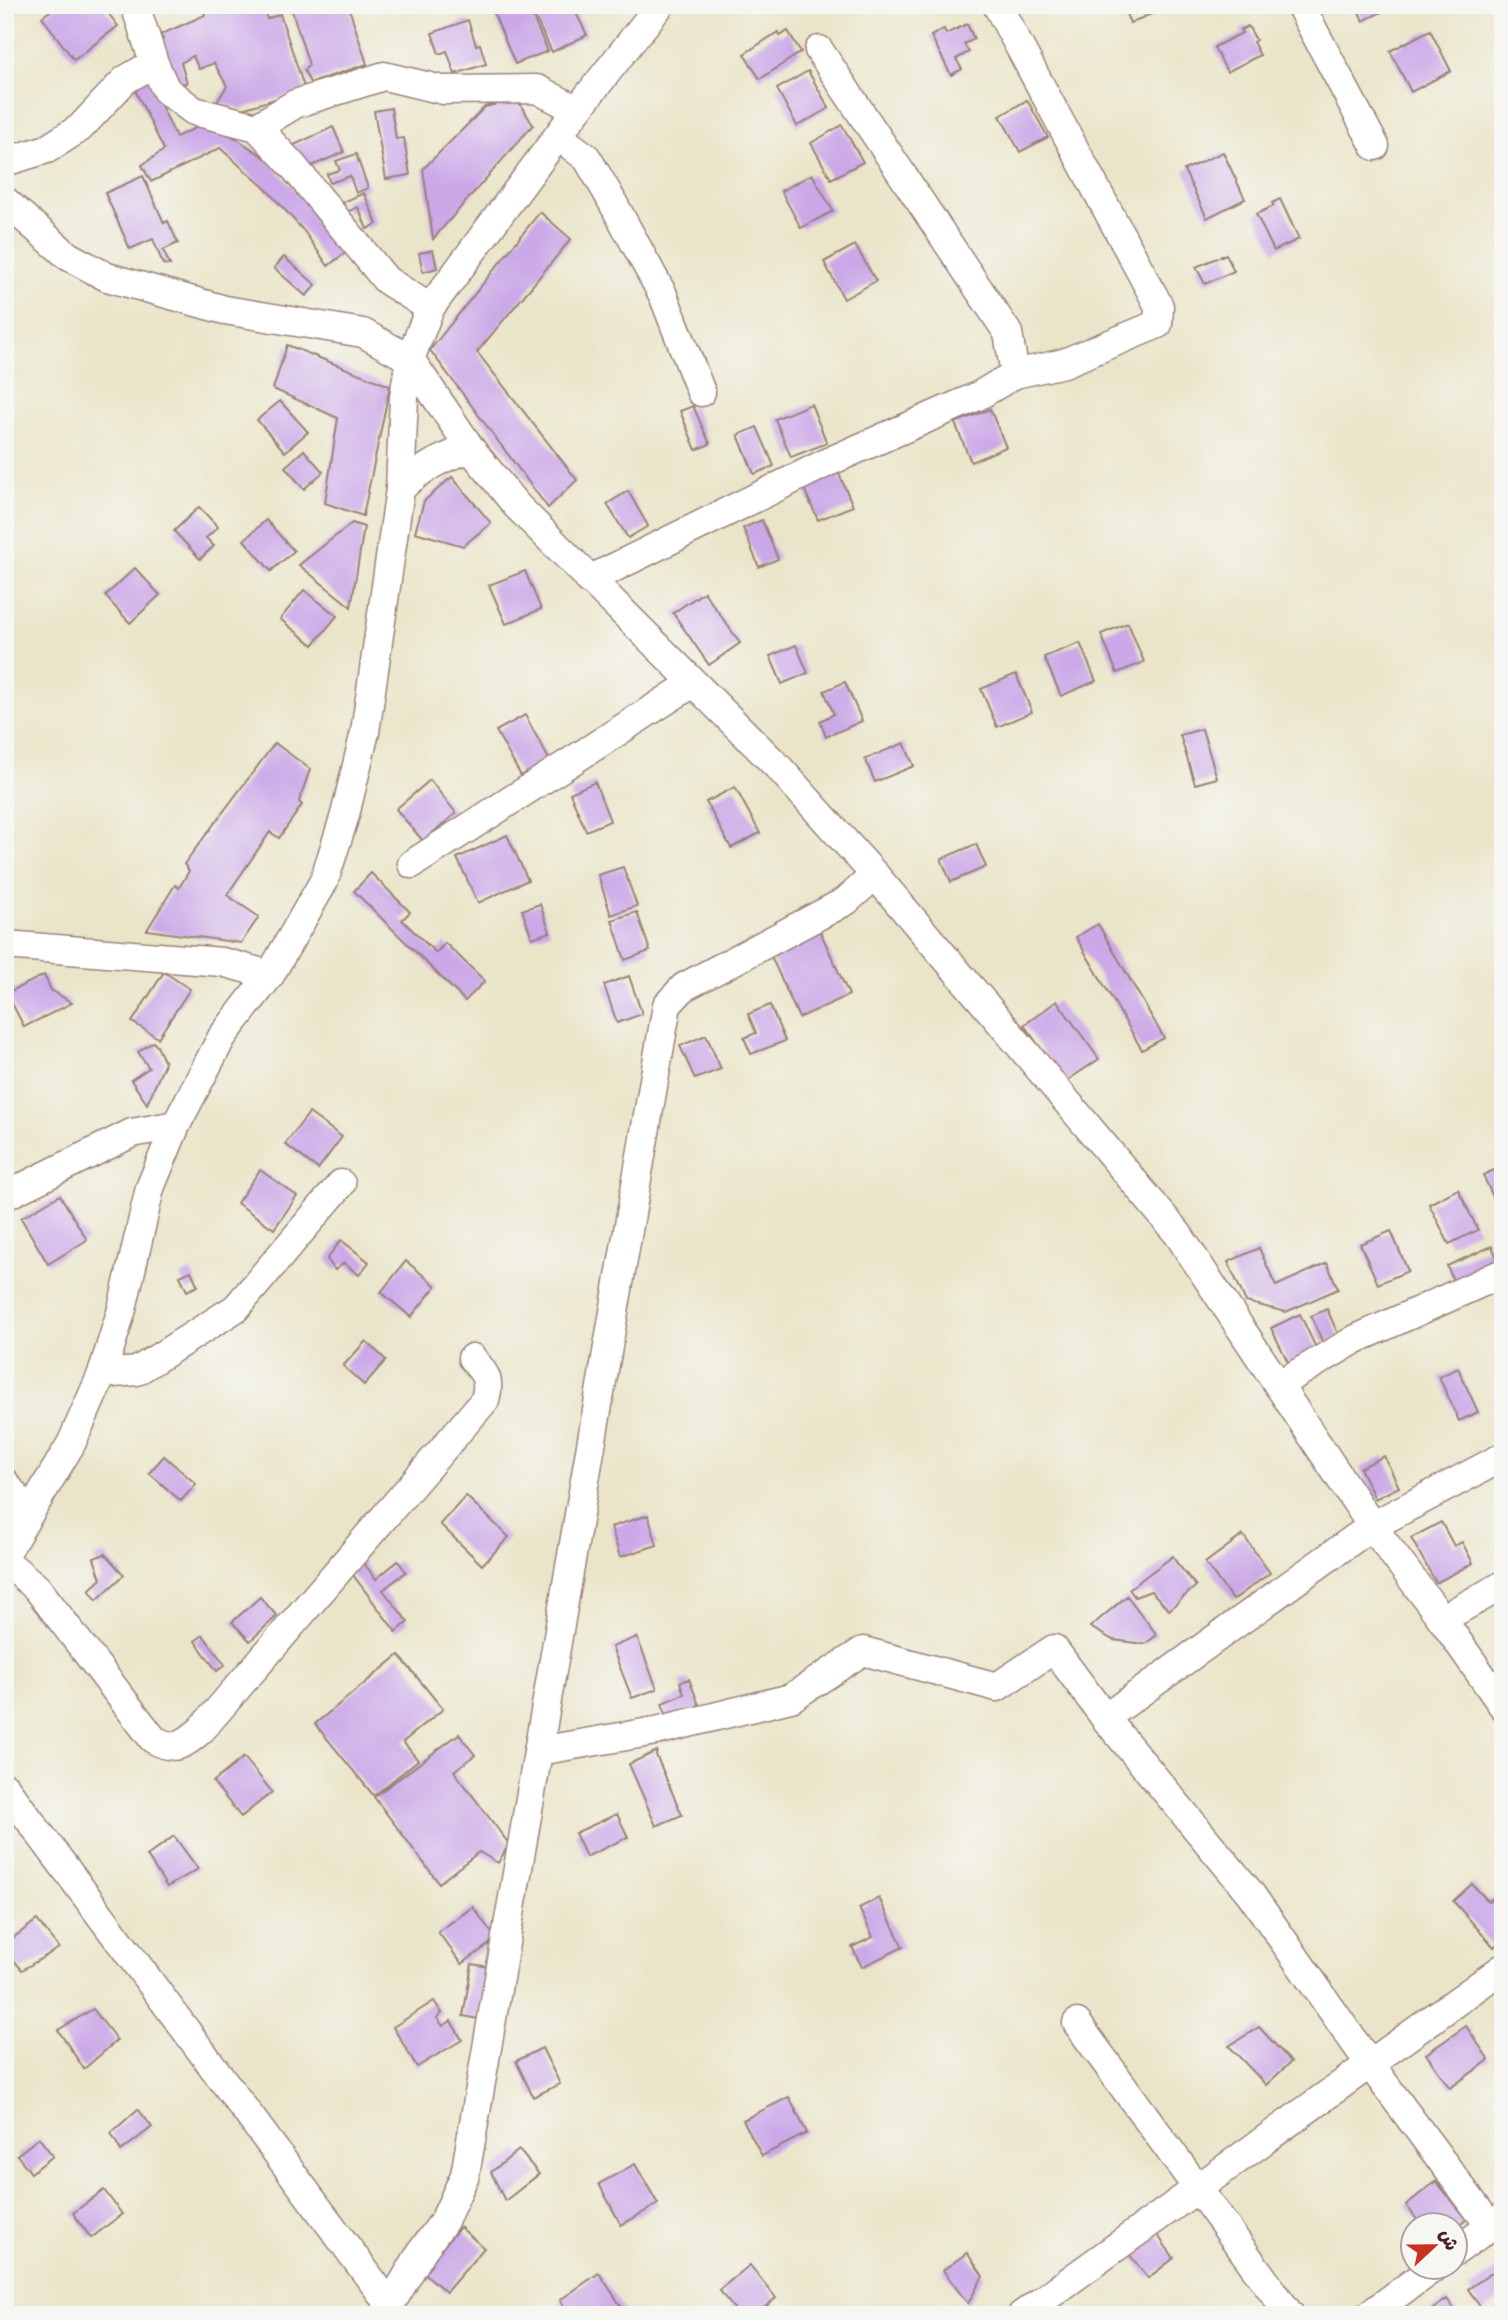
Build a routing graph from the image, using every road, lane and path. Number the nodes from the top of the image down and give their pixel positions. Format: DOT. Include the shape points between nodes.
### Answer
graph roads {
  1 [pos="135,5"];
  2 [pos="660,5"];
  3 [pos="997,5"];
  4 [pos="1300,5"];
  5 [pos="819,50"];
  6 [pos="154,63"];
  7 [pos="577,110"];
  8 [pos="257,127"];
  9 [pos="558,135"];
  10 [pos="1375,146"];
  11 [pos="5,163"];
  12 [pos="5,201"];
  13 [pos="430,308"];
  14 [pos="410,359"];
  15 [pos="1015,374"];
  16 [pos="701,392"];
  17 [pos="471,449"];
  18 [pos="400,489"];
  19 [pos="589,580"];
  20 [pos="693,683"];
  21 [pos="412,864"];
  22 [pos="875,875"];
  23 [pos="5,945"];
  24 [pos="270,975"];
  25 [pos="176,1125"];
  26 [pos="341,1184"];
  27 [pos="5,1196"];
  28 [pos="1503,1273"];
  29 [pos="472,1358"];
  30 [pos="102,1374"];
  31 [pos="1278,1385"];
  32 [pos="1503,1457"];
  33 [pos="5,1483"];
  34 [pos="29,1514"];
  35 [pos="1372,1527"];
  36 [pos="5,1554"];
  37 [pos="5,1561"];
  38 [pos="1503,1585"];
  39 [pos="1442,1619"];
  40 [pos="1503,1706"];
  41 [pos="1105,1718"];
  42 [pos="538,1751"];
  43 [pos="5,1787"];
  44 [pos="1503,1968"];
  45 [pos="1077,2023"];
  46 [pos="1368,2063"];
  47 [pos="1197,2191"];
  48 [pos="1496,2222"];
  49 [pos="1470,2240"];
  50 [pos="1413,2282"];
  51 [pos="387,2310"];
  52 [pos="1023,2315"];
  53 [pos="1290,2315"];
  54 [pos="1369,2315"];
  1 -- 6 [label="street"];
  2 -- 7 [label="street"];
  3 -- 15 [label="street" via="1159,306 1158,324 1064,363"];
  4 -- 10 [label="street"];
  5 -- 15 [label="street" via="1008,333"];
  6 -- 8 [label="street" via="166,90 194,111"];
  6 -- 11 [label="street" via="125,80 80,128 47,149"];
  7 -- 8 [label="street" via="537,89 443,90 384,76 295,104"];
  7 -- 9 [label="street"];
  8 -- 13 [label="street" via="386,280"];
  9 -- 13 [label="street"];
  9 -- 16 [label="street" via="587,158 607,192 663,295"];
  12 -- 14 [label="street" via="68,256 107,277 225,310 363,333"];
  13 -- 14 [label="street"];
  14 -- 17 [label="street"];
  14 -- 18 [label="street"];
  15 -- 19 [label="street" via="978,396 828,463"];
  17 -- 18 [label="street" via="440,459"];
  17 -- 19 [label="street" via="516,505"];
  18 -- 24 [label="street" via="365,732 345,815 324,881"];
  19 -- 20 [label="street"];
  20 -- 21 [label="street"];
  20 -- 22 [label="street"];
  22 -- 31 [label="street" via="1178,1234"];
  22 -- 42 [label="street" via="846,901 684,987 667,1005"];
  23 -- 24 [label="street" via="222,962"];
  24 -- 25 [label="street" via="222,1037"];
  25 -- 27 [label="street" via="132,1133"];
  25 -- 30 [label="street" via="150,1188"];
  26 -- 30 [label="street" via="236,1308 137,1371"];
  28 -- 31 [label="street" via="1356,1339"];
  29 -- 37 [label="street" via="485,1374 489,1387 485,1400 184,1745 166,1747 153,1739 37,1588"];
  30 -- 34 [label="street" via="71,1444"];
  31 -- 35 [label="street"];
  32 -- 35 [label="street"];
  33 -- 34 [label="street"];
  34 -- 36 [label="street"];
  35 -- 39 [label="street"];
  35 -- 41 [label="street"];
  38 -- 39 [label="street"];
  39 -- 40 [label="street"];
  41 -- 42 [label="street" via="1054,1649 997,1688 863,1651 790,1698 656,1731"];
  41 -- 46 [label="street" via="1251,1893"];
  42 -- 51 [label="street" via="465,2175 444,2221"];
  43 -- 51 [label="street"];
  44 -- 46 [label="street"];
  45 -- 47 [label="street"];
  46 -- 47 [label="street"];
  46 -- 48 [label="street"];
  47 -- 52 [label="street"];
  47 -- 53 [label="street"];
  48 -- 49 [label="street"];
  50 -- 54 [label="street"];
}
